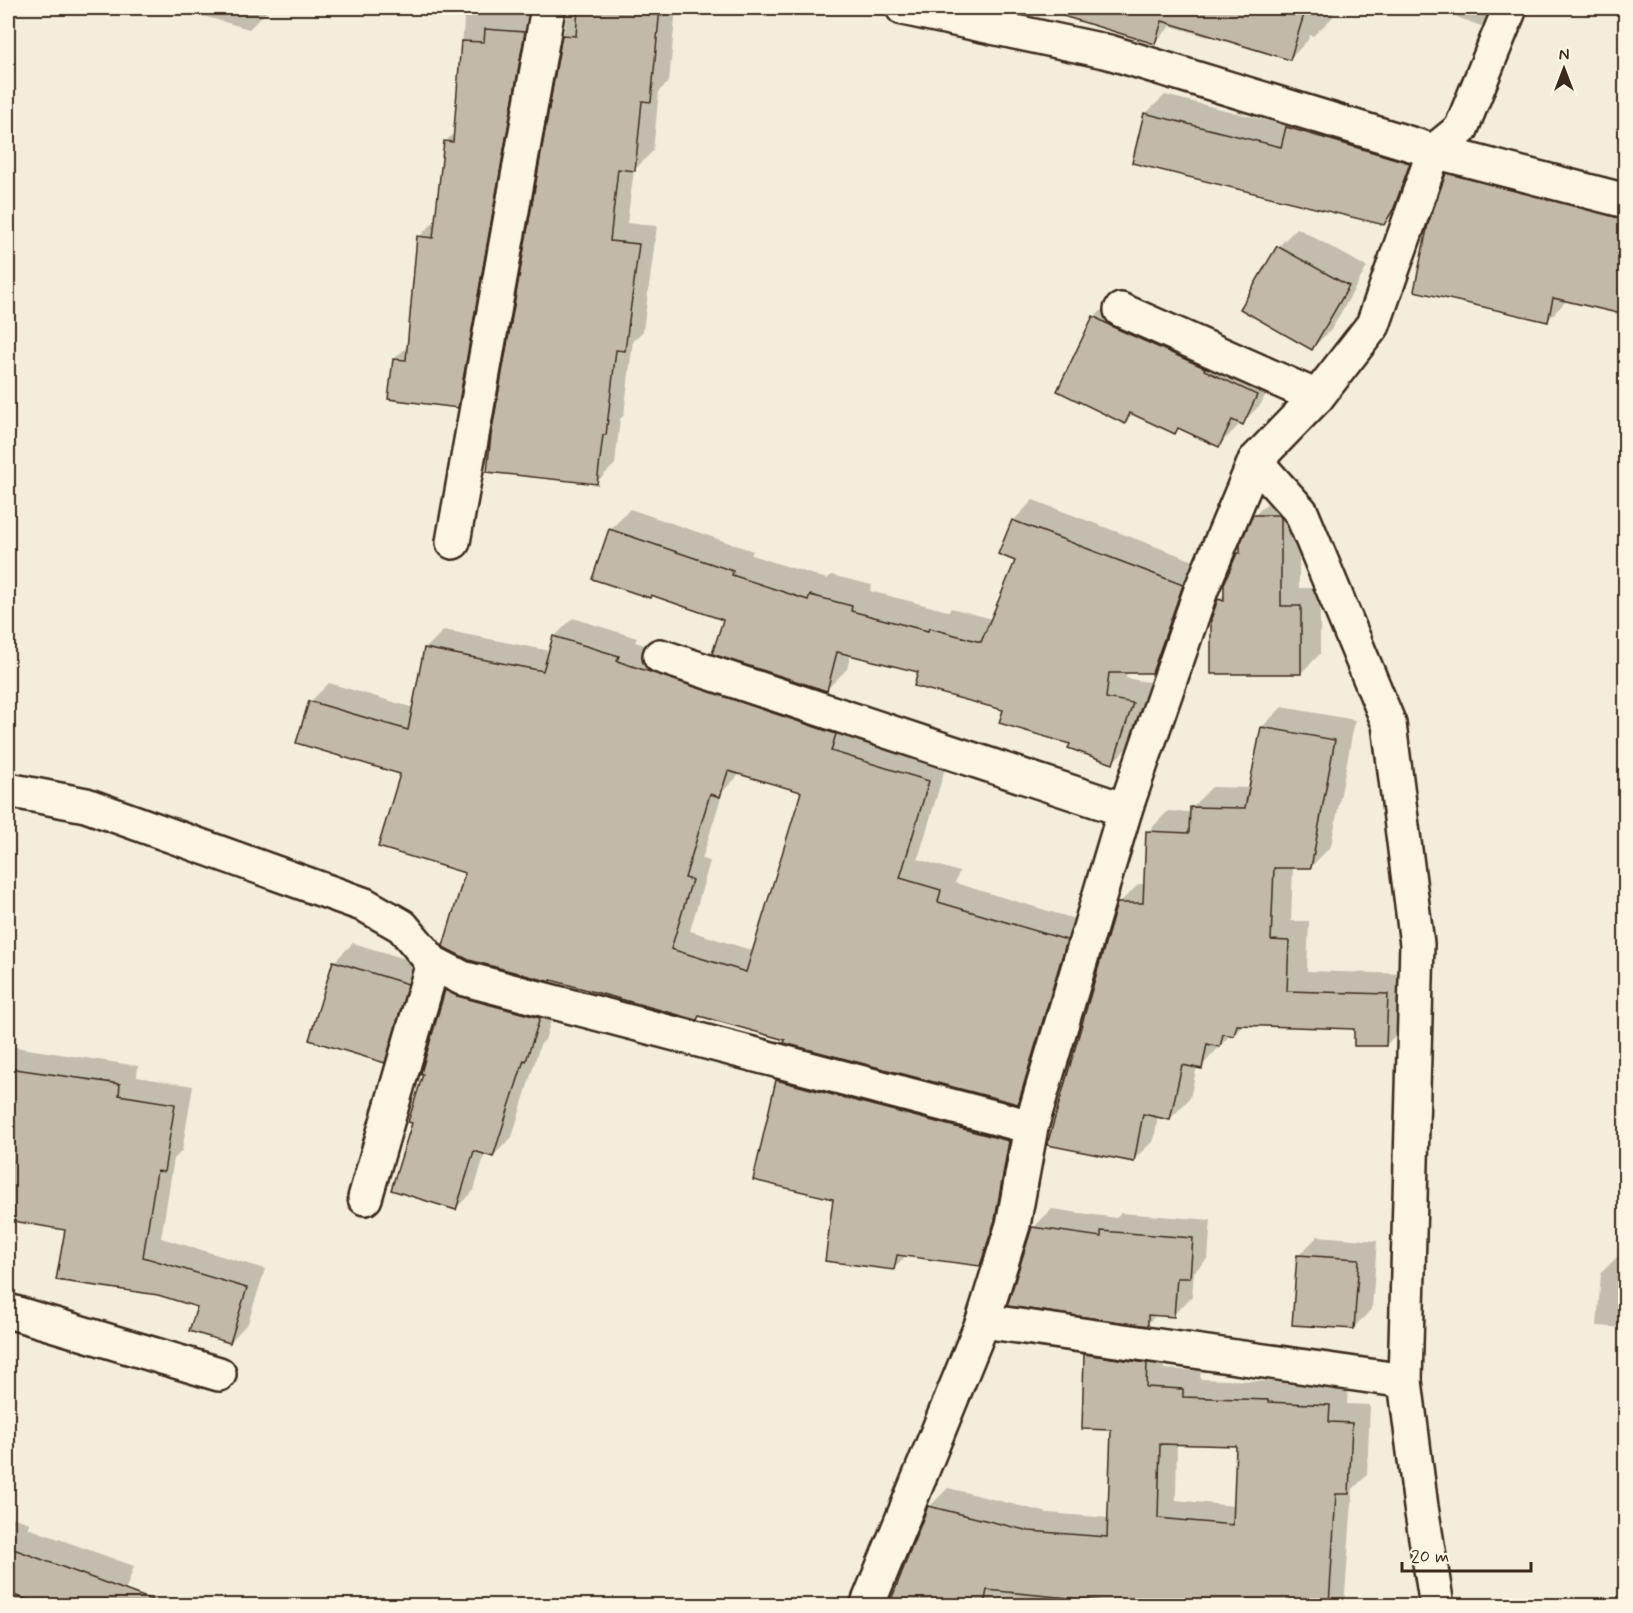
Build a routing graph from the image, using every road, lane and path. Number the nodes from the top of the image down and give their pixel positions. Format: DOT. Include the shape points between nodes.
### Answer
graph roads {
  1 [pos="548,8"];
  2 [pos="903,8"];
  3 [pos="1510,8"];
  4 [pos="1434,151"];
  5 [pos="1626,201"];
  6 [pos="1121,310"];
  7 [pos="1317,397"];
  8 [pos="1255,461"];
  9 [pos="453,542"];
  10 [pos="660,656"];
  11 [pos="8,790"];
  12 [pos="1125,810"];
  13 [pos="433,963"];
  14 [pos="1031,1127"];
  15 [pos="365,1198"];
  16 [pos="8,1311"];
  17 [pos="983,1321"];
  18 [pos="219,1374"];
  19 [pos="1405,1381"];
  20 [pos="867,1605"];
  21 [pos="1437,1605"];
  1 -- 9 [label="street"];
  2 -- 4 [label="street" via="1109,52"];
  3 -- 4 [label="street" via="1461,129"];
  4 -- 5 [label="street"];
  4 -- 7 [label="street" via="1373,325"];
  6 -- 7 [label="street"];
  7 -- 8 [label="street"];
  8 -- 12 [label="street" via="1201,590"];
  8 -- 19 [label="street" via="1301,512 1389,724 1417,944"];
  10 -- 12 [label="street"];
  11 -- 13 [label="street" via="86,805 365,905 402,926"];
  12 -- 14 [label="street"];
  13 -- 14 [label="street" via="462,978"];
  13 -- 15 [label="street"];
  14 -- 17 [label="street" via="1013,1225"];
  16 -- 18 [label="street"];
  17 -- 19 [label="street"];
  17 -- 20 [label="street"];
  19 -- 21 [label="street"];
}
